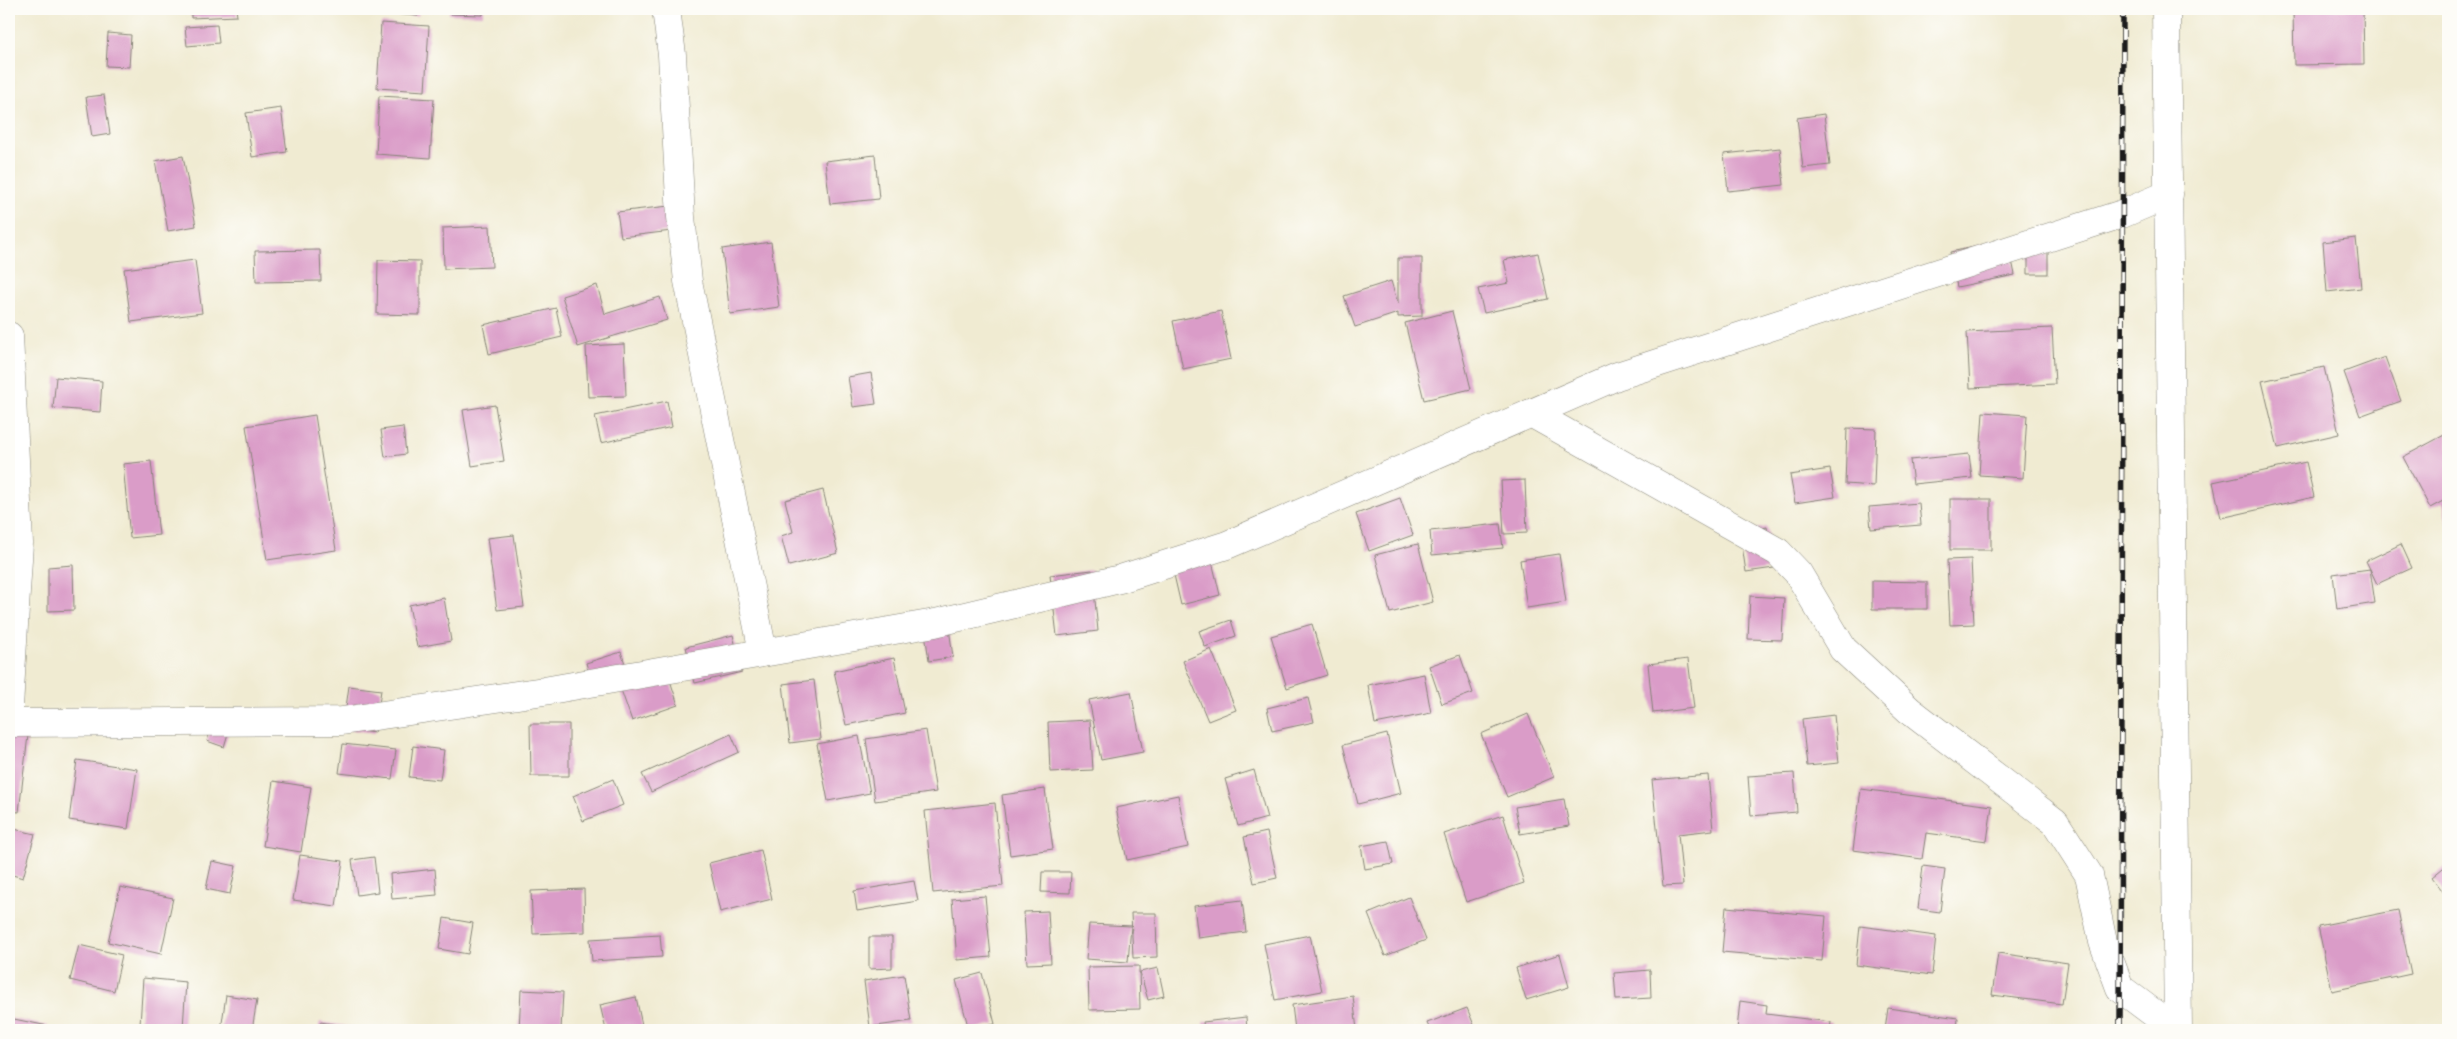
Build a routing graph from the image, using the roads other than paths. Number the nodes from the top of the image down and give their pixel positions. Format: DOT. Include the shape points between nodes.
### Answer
graph roads {
  1 [pos="666,9"];
  2 [pos="2166,9"];
  3 [pos="2169,194"];
  4 [pos="9,336"];
  5 [pos="1530,413"];
  6 [pos="763,652"];
  7 [pos="9,707"];
  8 [pos="9,723"];
  9 [pos="2177,1030"];
  1 -- 6 [label="street" via="688,281"];
  2 -- 3 [label="street"];
  3 -- 5 [label="street" via="2122,214 1617,376"];
  3 -- 9 [label="street"];
  4 -- 7 [label="street" via="19,543"];
  5 -- 6 [label="street" via="1227,545 1120,579 935,623"];
  5 -- 9 [label="street" via="1778,552 1798,573 1843,649 1909,710 2055,822 2089,876 2103,942 2120,988"];
  6 -- 8 [label="street" via="544,691 342,721"];
}
